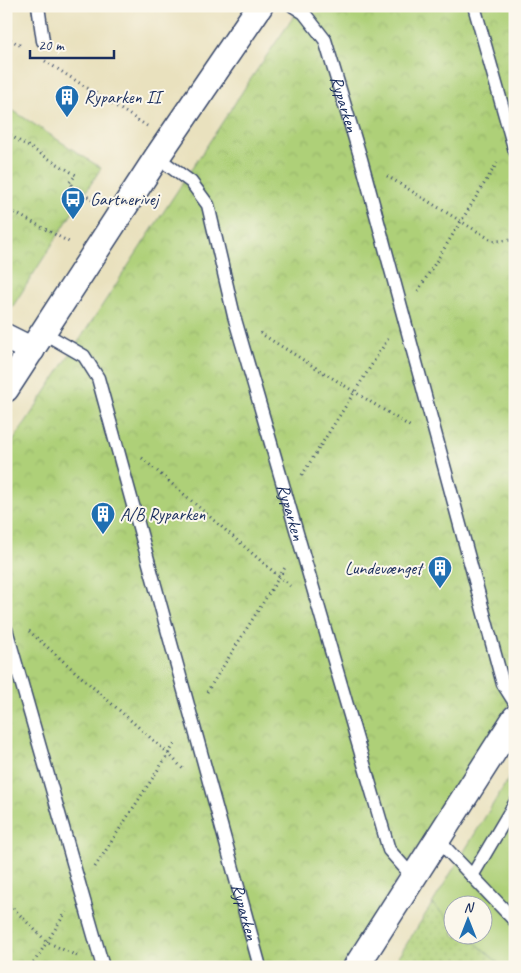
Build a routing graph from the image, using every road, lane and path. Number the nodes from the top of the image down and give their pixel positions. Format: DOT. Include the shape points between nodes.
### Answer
graph roads {
  1 [pos="38,6"];
  2 [pos="260,6"];
  3 [pos="293,6"];
  4 [pos="474,6"];
  5 [pos="6,37"];
  6 [pos="43,41"];
  7 [pos="31,52"];
  8 [pos="39,57"];
  9 [pos="6,133"];
  10 [pos="163,149"];
  11 [pos="515,151"];
  12 [pos="361,159"];
  13 [pos="6,208"];
  14 [pos="117,219"];
  15 [pos="515,240"];
  16 [pos="93,256"];
  17 [pos="234,316"];
  18 [pos="6,337"];
  19 [pos="38,341"];
  20 [pos="6,389"];
  21 [pos="115,435"];
  22 [pos="439,444"];
  23 [pos="302,546"];
  24 [pos="279,575"];
  25 [pos="320,617"];
  26 [pos="21,624"];
  27 [pos="6,629"];
  28 [pos="515,703"];
  29 [pos="192,715"];
  30 [pos="515,718"];
  31 [pos="169,754"];
  32 [pos="214,802"];
  33 [pos="515,803"];
  34 [pos="437,839"];
  35 [pos="472,876"];
  36 [pos="413,877"];
  37 [pos="81,888"];
  38 [pos="6,900"];
  39 [pos="515,921"];
  40 [pos="47,942"];
  41 [pos="82,959"];
  42 [pos="31,967"];
  43 [pos="103,967"];
  44 [pos="260,967"];
  45 [pos="356,967"];
  1 -- 6 [label="lane"];
  2 -- 10 [label="street"];
  3 -- 12 [label="lane, Ryparken" via="304,13 325,40"];
  4 -- 11 [label="lane"];
  5 -- 7 [label="path"];
  8 -- 10 [label="path"];
  9 -- 14 [label="path" via="76,175 69,183"];
  10 -- 14 [label="street"];
  10 -- 17 [label="lane, Ryparken" via="208,205"];
  12 -- 15 [label="path" via="493,241"];
  12 -- 22 [label="lane, Ryparken"];
  13 -- 16 [label="path"];
  14 -- 16 [label="street"];
  16 -- 19 [label="street"];
  17 -- 22 [label="path"];
  17 -- 23 [label="lane, Ryparken"];
  18 -- 19 [label="street, Ryparken"];
  19 -- 20 [label="street"];
  19 -- 21 [label="lane, Ryparken" via="84,356 98,378"];
  21 -- 24 [label="path"];
  21 -- 29 [label="lane, Ryparken"];
  22 -- 28 [label="lane, Ryparken" via="503,684"];
  23 -- 24 [label="path"];
  23 -- 25 [label="lane, Ryparken"];
  24 -- 25 [label="path"];
  24 -- 29 [label="path"];
  25 -- 36 [label="lane, Ryparken" via="388,850"];
  26 -- 31 [label="path"];
  27 -- 37 [label="lane"];
  29 -- 31 [label="path"];
  29 -- 32 [label="lane, Ryparken"];
  30 -- 34 [label="street"];
  31 -- 32 [label="path"];
  31 -- 37 [label="path"];
  32 -- 44 [label="lane, Ryparken"];
  33 -- 35 [label="lane"];
  34 -- 35 [label="lane"];
  34 -- 36 [label="street"];
  35 -- 39 [label="lane"];
  36 -- 45 [label="street"];
  37 -- 40 [label="path"];
  37 -- 43 [label="lane"];
  38 -- 40 [label="path"];
  40 -- 41 [label="path"];
  40 -- 42 [label="path"];
}
